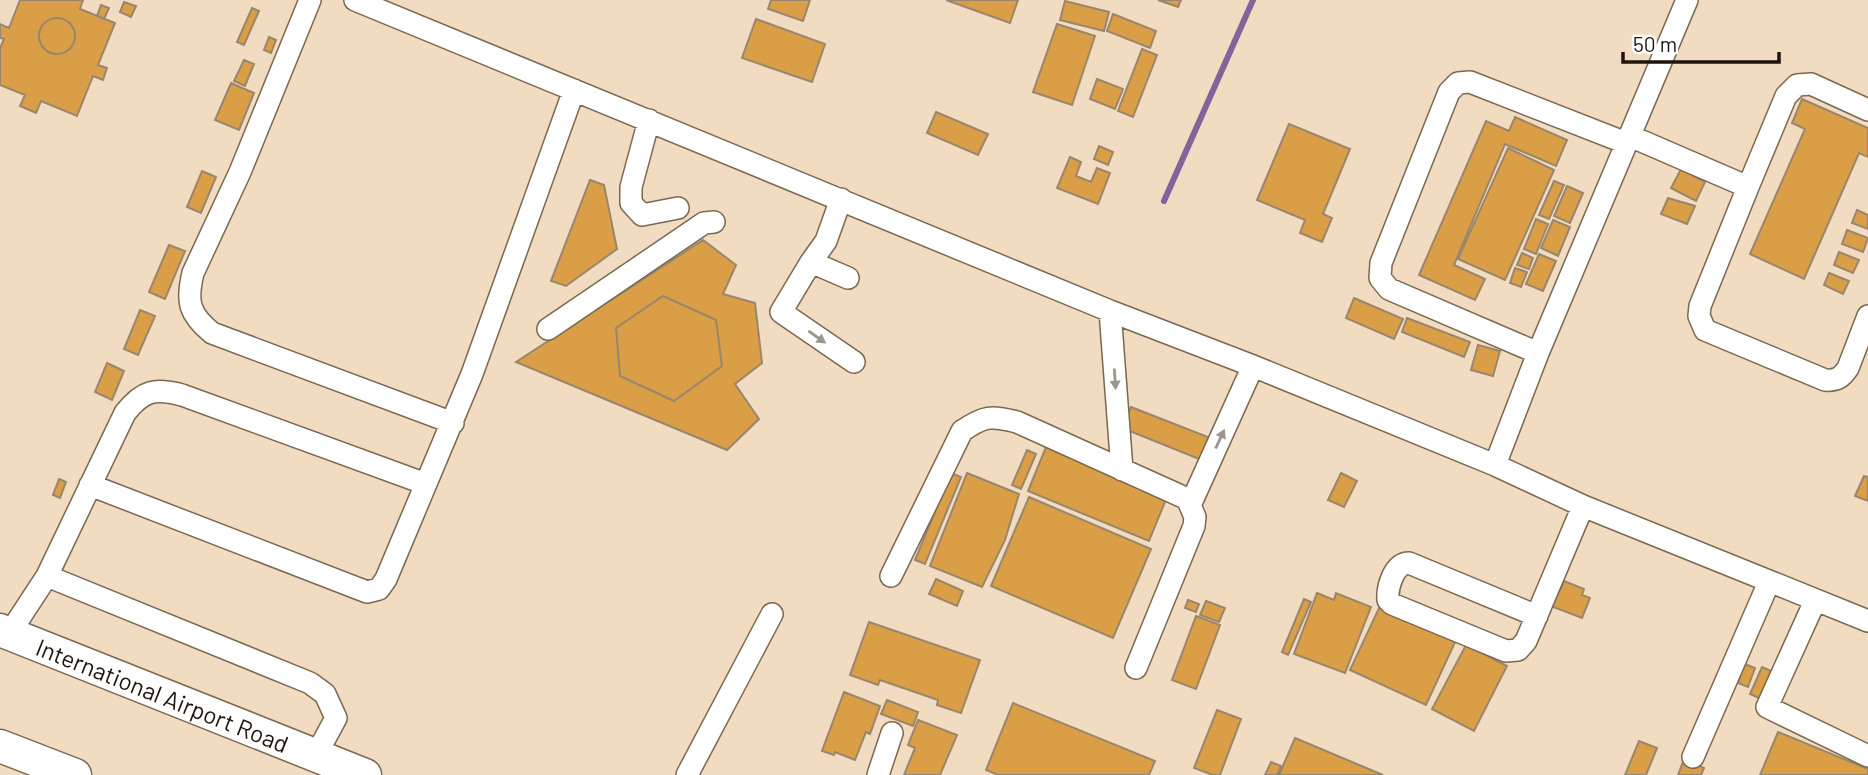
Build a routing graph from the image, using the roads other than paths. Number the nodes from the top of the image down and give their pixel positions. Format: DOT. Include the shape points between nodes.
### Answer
graph roads {
  1 [pos="310,0"];
  2 [pos="355,0"];
  3 [pos="1687,0"];
  4 [pos="574,90"];
  5 [pos="1868,110"];
  6 [pos="649,120"];
  7 [pos="1628,139"];
  8 [pos="1748,187"];
  9 [pos="841,199"];
  10 [pos="678,208"];
  11 [pos="714,222"];
  12 [pos="811,262"];
  13 [pos="848,278"];
  14 [pos="1110,311"];
  15 [pos="1868,316"];
  16 [pos="548,329"];
  17 [pos="1538,353"];
  18 [pos="854,362"];
  19 [pos="1253,366"];
  20 [pos="453,423"];
  21 [pos="1495,465"];
  22 [pos="1122,470"];
  23 [pos="426,484"];
  24 [pos="90,485"];
  25 [pos="1192,501"];
  26 [pos="1583,506"];
  27 [pos="47,576"];
  28 [pos="891,576"];
  29 [pos="1769,582"];
  30 [pos="1815,601"];
  31 [pos="772,614"];
  32 [pos="1537,616"];
  33 [pos="1868,621"];
  34 [pos="5,632"];
  35 [pos="1136,668"];
  36 [pos="892,733"];
  37 [pos="0,746"];
  38 [pos="316,755"];
  39 [pos="1868,756"];
  40 [pos="1693,757"];
  41 [pos="75,775"];
  42 [pos="365,775"];
  43 [pos="687,775"];
  44 [pos="878,775"];
  1 -- 20 [label="lane" via="193,273 190,307 197,321 212,333"];
  2 -- 4 [label="lane"];
  3 -- 7 [label="lane"];
  4 -- 6 [label="lane"];
  4 -- 20 [label="lane"];
  5 -- 8 [label="lane" via="1811,84 1797,85 1786,96"];
  6 -- 9 [label="lane"];
  6 -- 10 [label="lane" via="631,203 642,215"];
  7 -- 8 [label="lane"];
  7 -- 17 [label="lane"];
  7 -- 17 [label="lane" via="1470,82 1458,83 1450,92 1381,263 1380,278 1389,289"];
  8 -- 15 [label="lane" via="1700,306 1705,330 1833,380 1848,368"];
  9 -- 12 [label="lane" via="826,241"];
  9 -- 14 [label="lane"];
  11 -- 16 [label="lane" via="704,223"];
  12 -- 13 [label="lane"];
  12 -- 18 [label="lane, one-way" via="781,312"];
  14 -- 19 [label="lane"];
  14 -- 22 [label="lane, one-way"];
  17 -- 21 [label="lane"];
  19 -- 21 [label="lane"];
  25 -- 19 [label="lane, one-way"];
  20 -- 23 [label="lane"];
  21 -- 26 [label="lane"];
  22 -- 25 [label="lane"];
  22 -- 28 [label="lane" via="1017,422 996,416 978,420 962,431 950,452"];
  23 -- 24 [label="lane" via="164,390 149,391 133,402"];
  23 -- 24 [label="lane" via="386,579 379,589 368,592"];
  24 -- 27 [label="lane"];
  25 -- 35 [label="lane" via="1194,526"];
  26 -- 29 [label="lane"];
  26 -- 32 [label="lane"];
  27 -- 34 [label="lane"];
  27 -- 38 [label="lane" via="310,682 324,694 336,718"];
  29 -- 30 [label="lane"];
  29 -- 40 [label="lane"];
  30 -- 33 [label="lane"];
  30 -- 39 [label="lane" via="1766,707"];
  31 -- 43 [label="lane"];
  32 -- 32 [label="lane" via="1526,641 1518,650 1506,651 1392,604 1387,592 1398,567 1409,563"];
  34 -- 38 [label="highway, International Airport Road"];
  36 -- 44 [label="lane"];
  37 -- 41 [label="highway"];
  38 -- 42 [label="highway, International Airport Road"];
}
